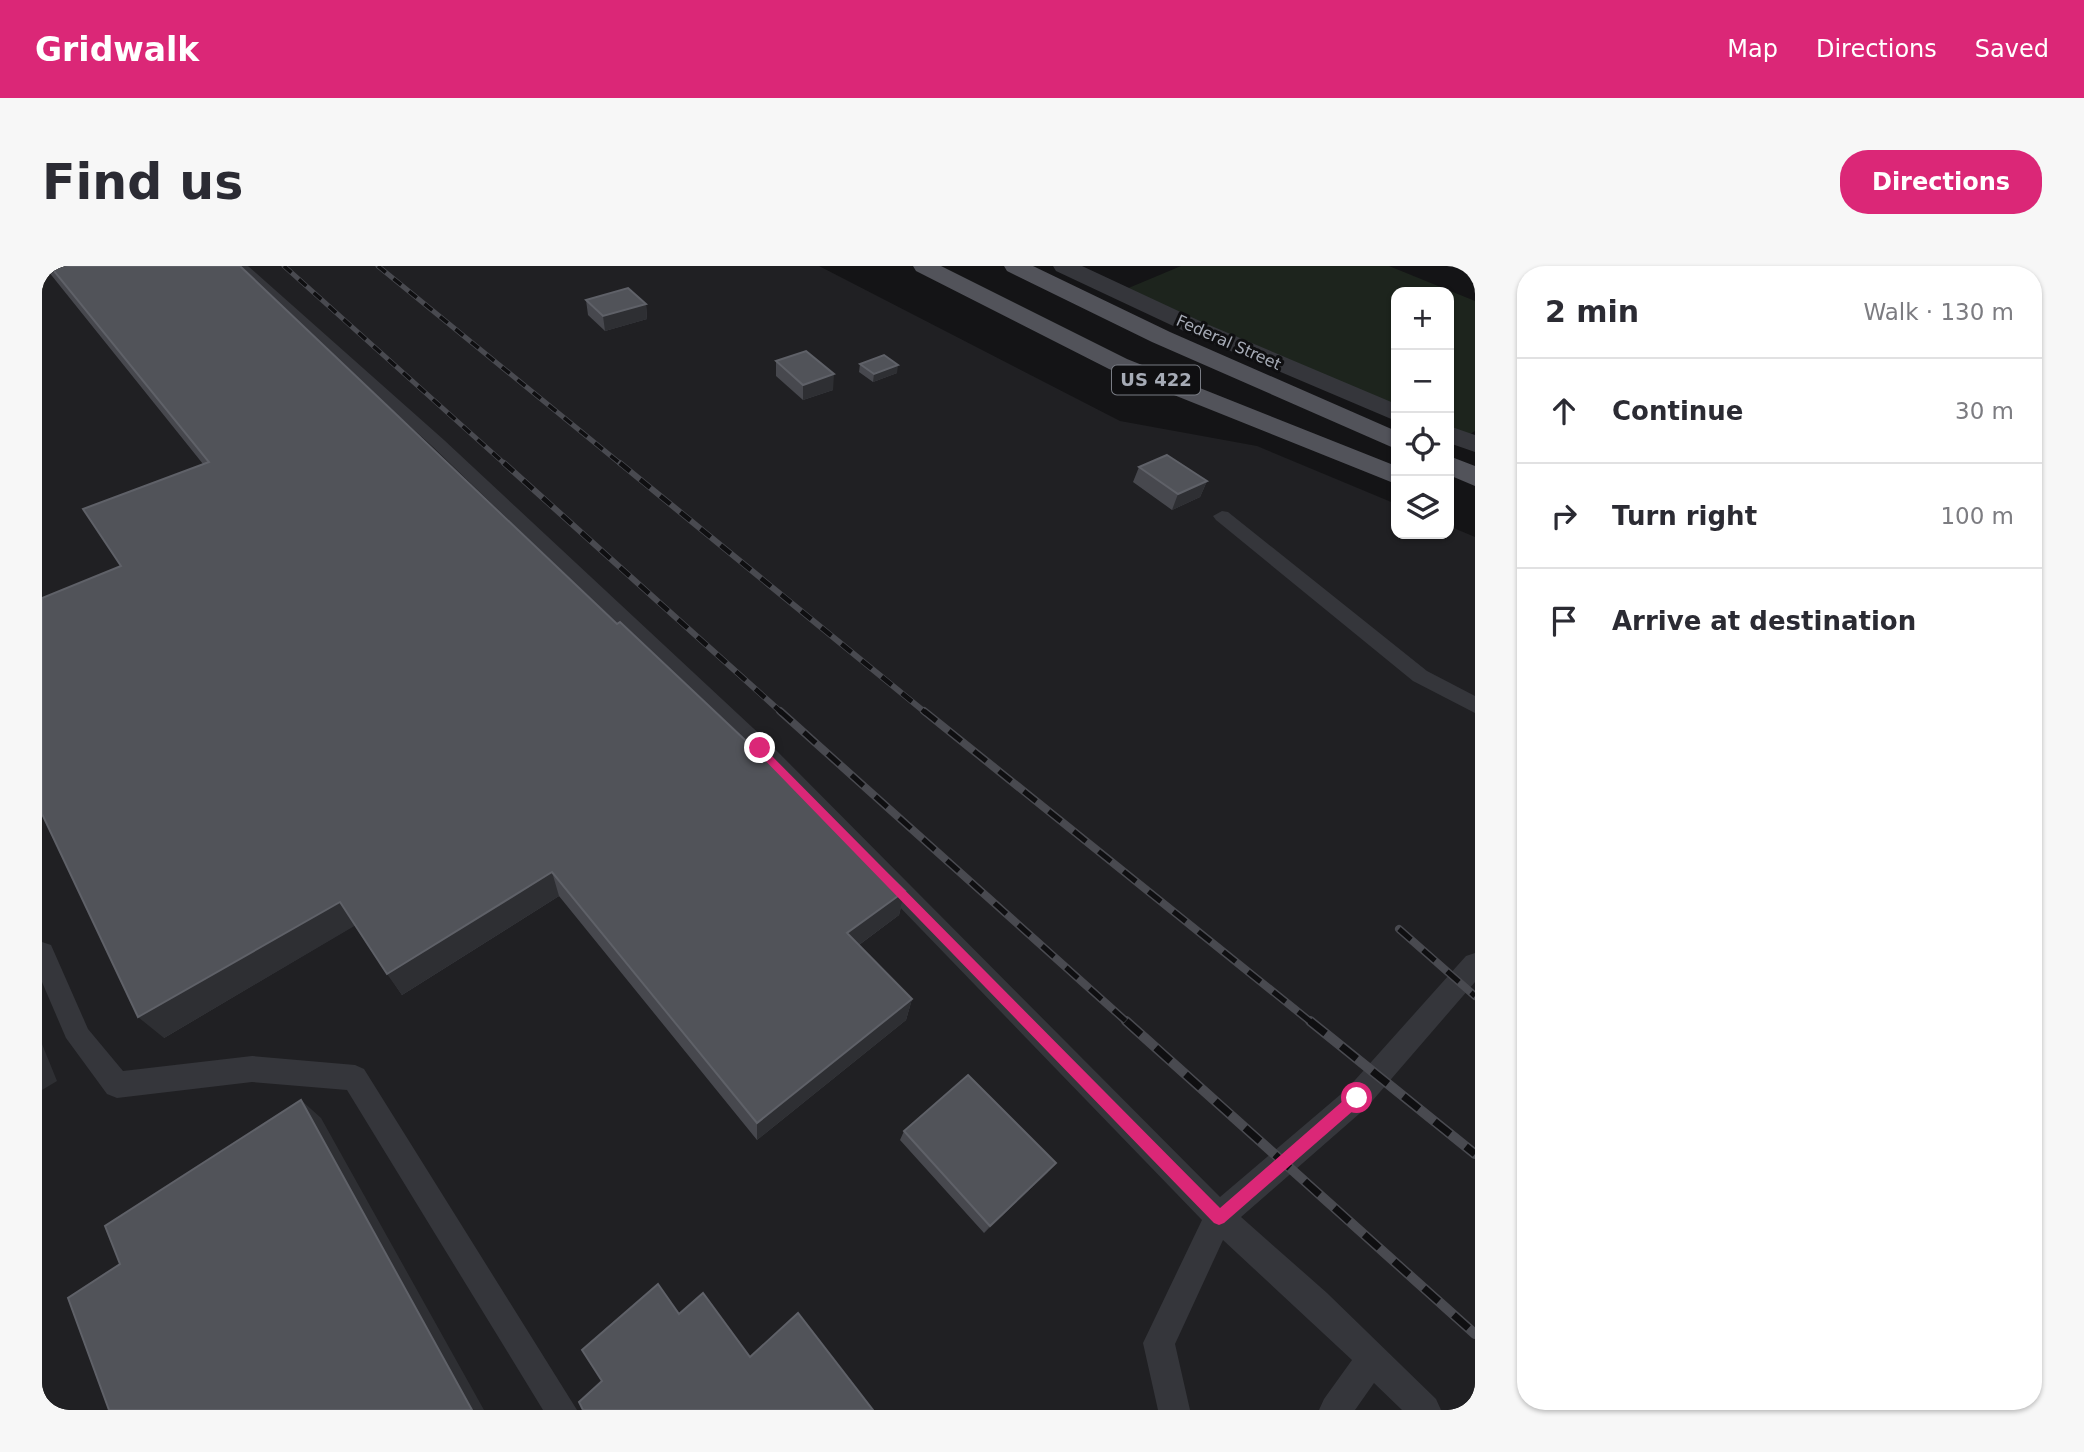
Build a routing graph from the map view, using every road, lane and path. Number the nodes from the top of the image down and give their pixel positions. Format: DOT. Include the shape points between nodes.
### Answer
graph roads {
  1 [pos="240,266"];
  2 [pos="923,266"];
  3 [pos="1016,266"];
  4 [pos="1064,266"];
  5 [pos="1391,410"];
  6 [pos="1454,436"];
  7 [pos="1391,439"];
  8 [pos="1475,444"];
  9 [pos="1454,466"];
  10 [pos="1391,474"];
  11 [pos="1475,477"];
  12 [pos="1454,495"];
  13 [pos="1475,501"];
  14 [pos="1222,516"];
  15 [pos="1475,705"];
  16 [pos="42,953"];
  17 [pos="1475,964"];
  18 [pos="1219,1217"];
  19 [pos="1372,1359"];
  20 [pos="561,1410"];
  21 [pos="1174,1410"];
  22 [pos="1335,1410"];
  23 [pos="1425,1410"];
  1 -- 18 [label="lane" via="439,443 760,748"];
  2 -- 10 [label="main road, US 422" via="1118,363"];
  3 -- 7 [label="main road, US 422" via="1161,337"];
  4 -- 5 [label="street, Federal Street"];
  6 -- 8 [label="street"];
  9 -- 11 [label="main road"];
  12 -- 13 [label="main road"];
  14 -- 15 [label="lane" via="1420,676"];
  16 -- 20 [label="lane" via="79,1038 117,1085 252,1069 355,1078"];
  17 -- 18 [label="lane" via="1357,1098"];
  18 -- 19 [label="lane"];
  18 -- 21 [label="lane" via="1159,1343"];
  19 -- 22 [label="lane"];
  19 -- 23 [label="lane"];
}
